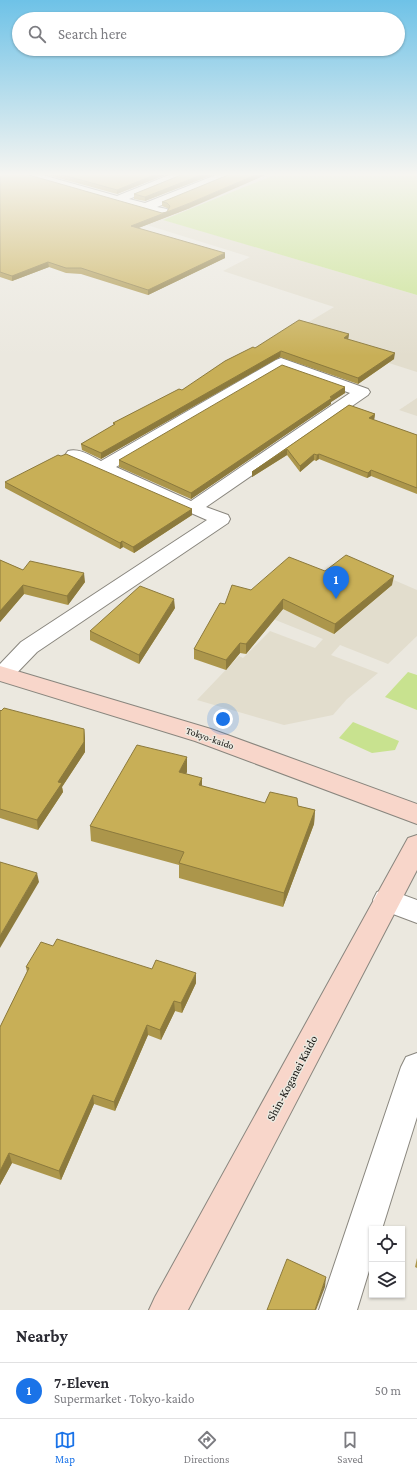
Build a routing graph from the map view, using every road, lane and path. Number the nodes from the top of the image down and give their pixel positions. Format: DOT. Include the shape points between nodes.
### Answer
graph roads {
  1 [pos="74,455"];
  2 [pos="103,467"];
  3 [pos="192,508"];
  4 [pos="1,674"];
  5 [pos="417,814"];
  6 [pos="417,845"];
  7 [pos="387,900"];
  8 [pos="417,912"];
  9 [pos="417,1067"];
  10 [pos="168,1310"];
  11 [pos="338,1310"];
  1 -- 2 [label="street"];
  2 -- 3 [label="street"];
  2 -- 3 [label="street" via="281,363 362,392"];
  3 -- 4 [label="street" via="221,519 29,647"];
  4 -- 5 [label="main road, Tokyo-kaido" via="203,734"];
  6 -- 7 [label="main road, Shin-Koganei Kaido"];
  7 -- 8 [label="street"];
  7 -- 10 [label="main road, Shin-Koganei Kaido"];
  9 -- 11 [label="street"];
}
